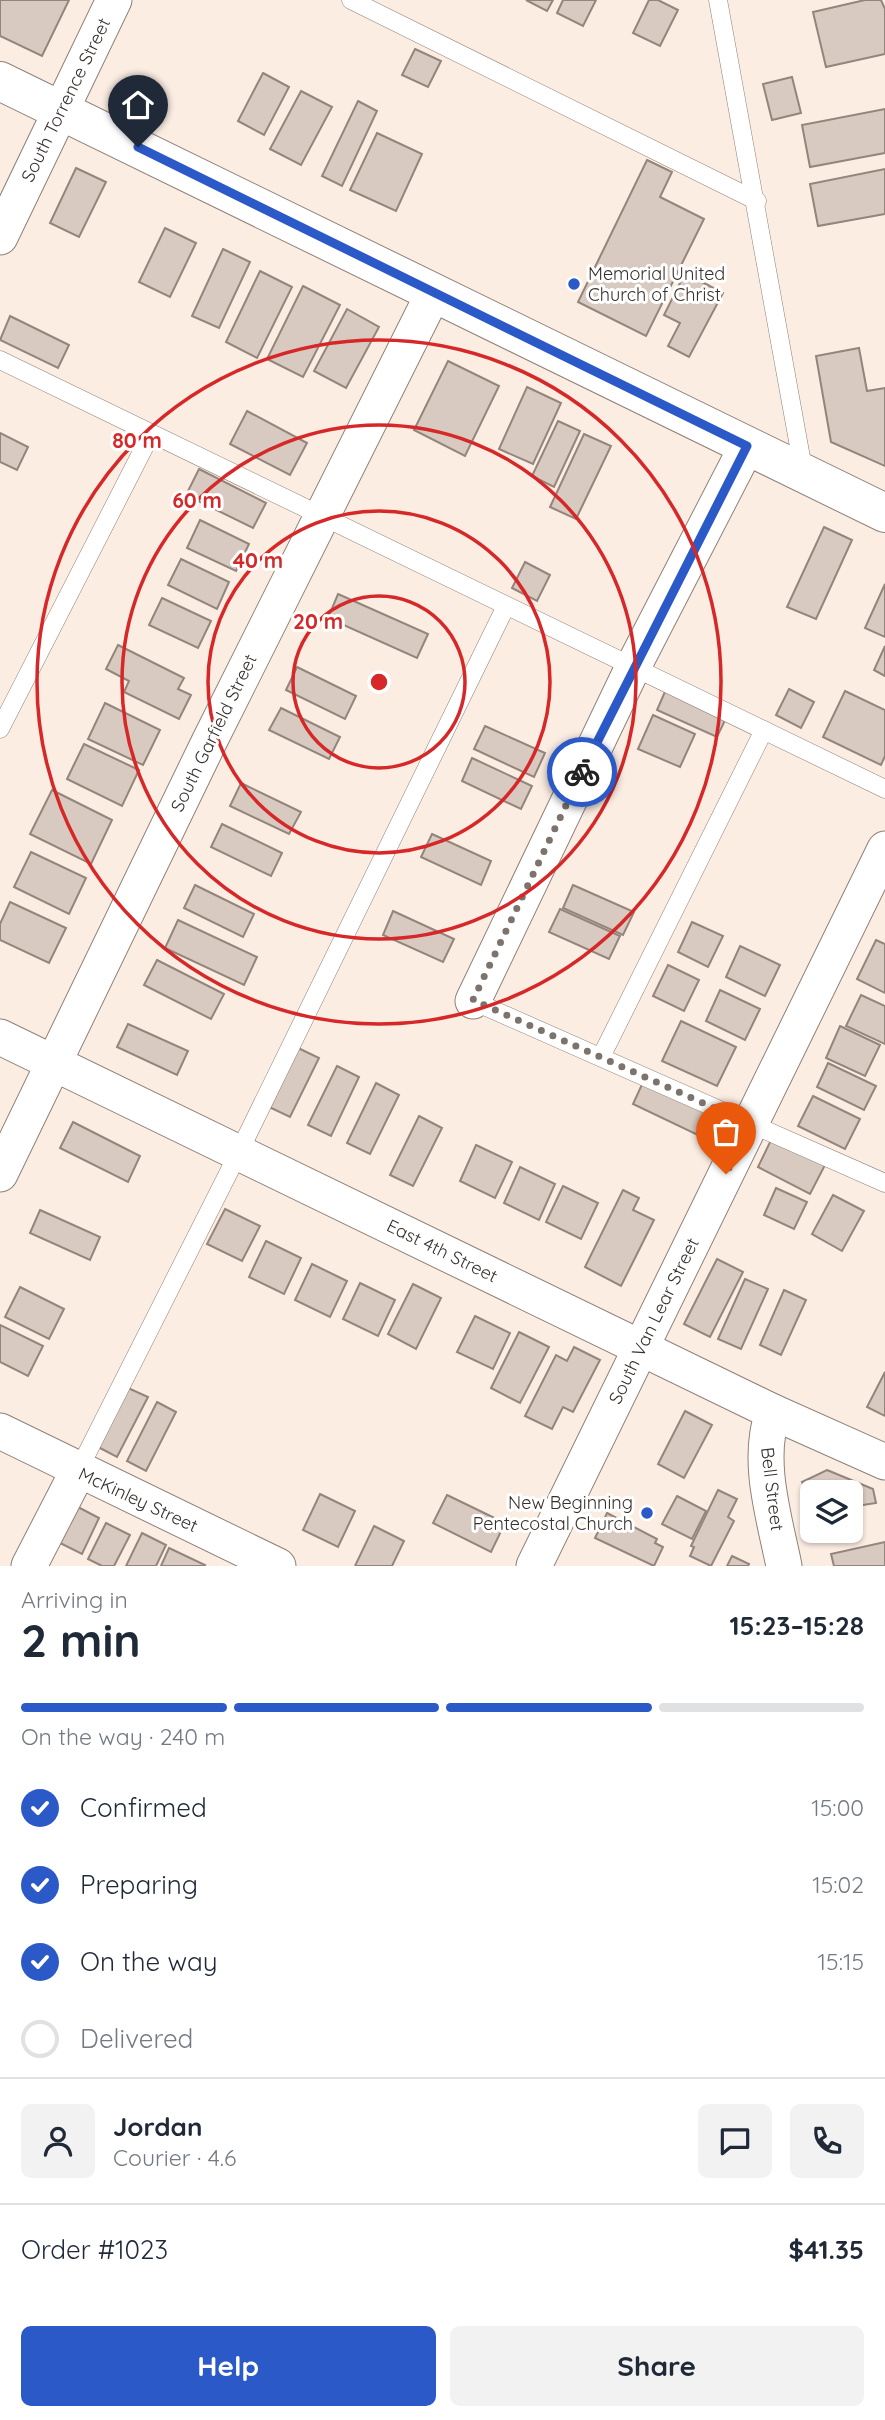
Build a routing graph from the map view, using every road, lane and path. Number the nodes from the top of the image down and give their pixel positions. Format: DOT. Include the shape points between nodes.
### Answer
graph roads {
  1 [pos="114,0"];
  2 [pos="351,0"];
  3 [pos="718,0"];
  4 [pos="0,81"];
  5 [pos="61,111"];
  6 [pos="757,201"];
  7 [pos="0,237"];
  8 [pos="433,293"];
  9 [pos="0,360"];
  10 [pos="151,433"];
  11 [pos="747,446"];
  12 [pos="804,474"];
  13 [pos="885,513"];
  14 [pos="322,516"];
  15 [pos="506,606"];
  16 [pos="633,667"];
  17 [pos="0,729"];
  18 [pos="764,730"];
  19 [pos="885,789"];
  20 [pos="885,849"];
  21 [pos="473,1000"];
  22 [pos="0,1037"];
  23 [pos="601,1058"];
  24 [pos="55,1064"];
  25 [pos="750,1124"];
  26 [pos="238,1154"];
  27 [pos="0,1174"];
  28 [pos="885,1183"];
  29 [pos="641,1347"];
  30 [pos="773,1412"];
  31 [pos="0,1431"];
  32 [pos="885,1462"];
  33 [pos="78,1471"];
  34 [pos="29,1566"];
  35 [pos="278,1566"];
  36 [pos="534,1566"];
  37 [pos="784,1566"];
  1 -- 5 [label="street, South Torrence Street"];
  2 -- 6 [label="lane"];
  3 -- 6 [label="lane"];
  4 -- 5 [label="street"];
  5 -- 7 [label="street, South Torrence Street"];
  5 -- 8 [label="street"];
  6 -- 12 [label="lane"];
  8 -- 11 [label="street"];
  8 -- 14 [label="street, South Garfield Street"];
  9 -- 10 [label="lane"];
  10 -- 14 [label="lane"];
  10 -- 17 [label="lane"];
  11 -- 12 [label="street"];
  11 -- 16 [label="street"];
  12 -- 13 [label="street"];
  14 -- 15 [label="lane"];
  14 -- 24 [label="street, South Garfield Street"];
  15 -- 16 [label="lane"];
  15 -- 26 [label="lane"];
  16 -- 18 [label="lane"];
  16 -- 21 [label="street"];
  18 -- 19 [label="lane"];
  18 -- 23 [label="lane"];
  20 -- 25 [label="street, South Van Lear Street"];
  21 -- 23 [label="lane"];
  22 -- 24 [label="street, East 4th Street"];
  23 -- 25 [label="lane"];
  24 -- 26 [label="street, East 4th Street"];
  24 -- 27 [label="street, South Garfield Street"];
  25 -- 28 [label="lane"];
  25 -- 29 [label="street, South Van Lear Street"];
  26 -- 29 [label="street, East 4th Street"];
  26 -- 33 [label="lane"];
  29 -- 30 [label="street, East 4th Street"];
  29 -- 36 [label="street, South Van Lear Street"];
  30 -- 32 [label="street, East 4th Street"];
  30 -- 37 [label="street, Bell Street" via="764,1453"];
  31 -- 33 [label="street, McKinley Street"];
  33 -- 34 [label="street"];
  33 -- 35 [label="street, McKinley Street"];
}
